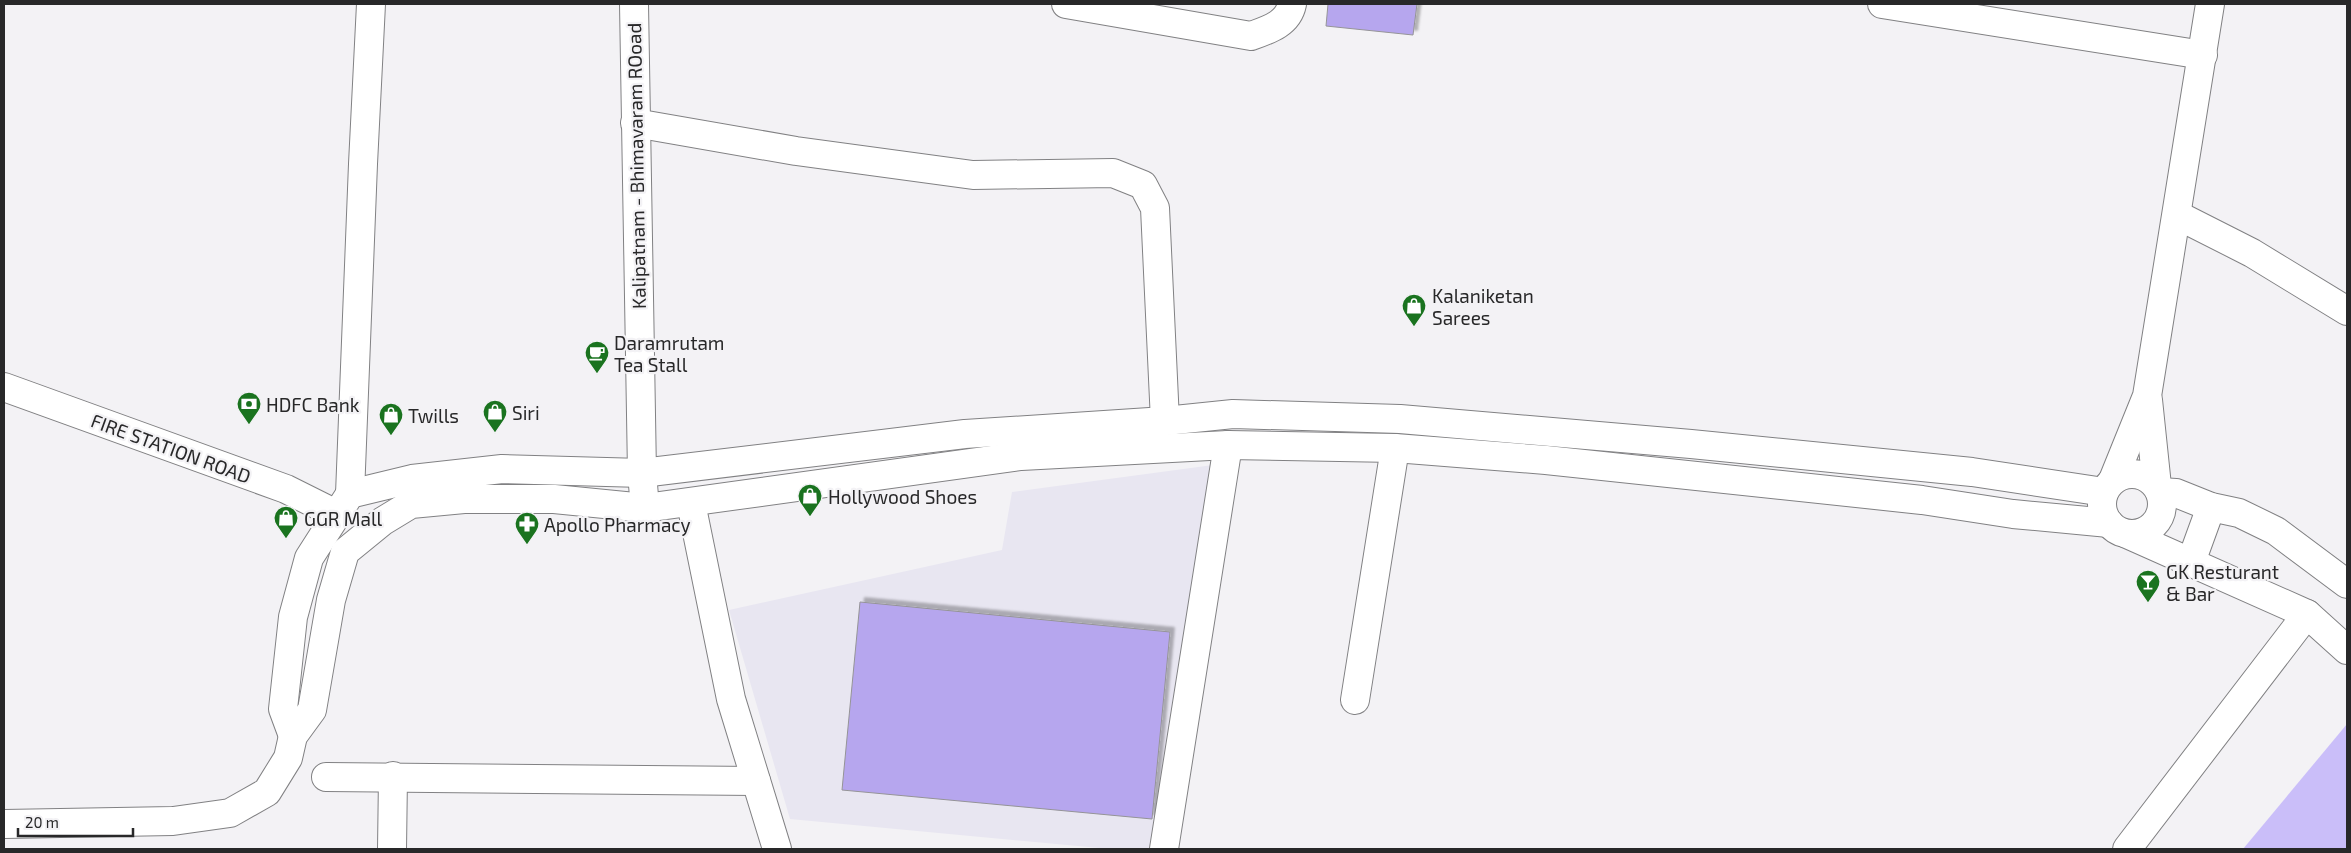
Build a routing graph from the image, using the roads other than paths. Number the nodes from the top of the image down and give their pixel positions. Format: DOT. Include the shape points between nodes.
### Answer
graph roads {
  1 [pos="371,4"];
  2 [pos="634,4"];
  3 [pos="1066,4"];
  4 [pos="1292,4"];
  5 [pos="1882,4"];
  6 [pos="2210,4"];
  7 [pos="2203,55"];
  8 [pos="635,123"];
  9 [pos="2177,215"];
  10 [pos="2347,312"];
  11 [pos="4,387"];
  12 [pos="2148,396"];
  13 [pos="1165,421"];
  14 [pos="1228,446"];
  15 [pos="1395,448"];
  16 [pos="642,473"];
  17 [pos="2019,478"];
  18 [pos="2109,486"];
  19 [pos="2159,489"];
  20 [pos="691,503"];
  21 [pos="343,504"];
  22 [pos="2211,507"];
  23 [pos="645,508"];
  24 [pos="2012,514"];
  25 [pos="2118,528"];
  26 [pos="2191,562"];
  27 [pos="2347,584"];
  28 [pos="2307,614"];
  29 [pos="2343,646"];
  30 [pos="1355,700"];
  31 [pos="284,709"];
  32 [pos="312,710"];
  33 [pos="293,736"];
  34 [pos="393,776"];
  35 [pos="326,777"];
  36 [pos="756,781"];
  37 [pos="4,824"];
  38 [pos="392,849"];
  39 [pos="777,849"];
  40 [pos="1164,849"];
  41 [pos="2127,849"];
  1 -- 21 [label="main road"];
  2 -- 8 [label="main road, Kalipatnam - Bhimavaram ROoad"];
  3 -- 4 [label="main road" via="1251,36 1275,28 1291,11"];
  5 -- 7 [label="main road"];
  6 -- 7 [label="main road"];
  7 -- 9 [label="main road"];
  8 -- 13 [label="main road" via="786,149 973,175 1113,173 1143,186 1155,208"];
  8 -- 16 [label="main road, Kalipatnam - Bhimavaram ROoad"];
  9 -- 10 [label="main road" via="2252,253"];
  9 -- 12 [label="main road"];
  11 -- 21 [label="main road, FIRE STATION ROAD" via="286,489"];
  12 -- 18 [label="main road"];
  12 -- 19 [label="main road"];
  13 -- 16 [label="main road" via="964,434"];
  13 -- 17 [label="main road" via="1233,414 1400,418"];
  14 -- 15 [label="main road"];
  14 -- 20 [label="main road" via="1020,456"];
  14 -- 40 [label="main road"];
  15 -- 24 [label="main road" via="1546,460 1922,500"];
  15 -- 30 [label="main road"];
  16 -- 21 [label="main road" via="502,469 412,479"];
  16 -- 23 [label="main road, Kalipatnam - Bhimavaram ROoad"];
  17 -- 18 [label="main road"];
  17 -- 24 [label="main road"];
  18 -- 19 [label="main road" via="2128,474 2144,476"];
  18 -- 25 [label="main road" via="2102,508"];
  19 -- 22 [label="main road"];
  19 -- 25 [label="main road" via="2162,508 2156,522 2143,532"];
  20 -- 23 [label="main road"];
  20 -- 36 [label="main road" via="731,699"];
  21 -- 31 [label="main road" via="309,558 293,617"];
  22 -- 26 [label="main road"];
  22 -- 27 [label="main road" via="2240,513 2276,531"];
  23 -- 32 [label="main road" via="554,499 464,499 411,504 383,520 345,552 331,600"];
  24 -- 25 [label="main road"];
  25 -- 26 [label="main road"];
  26 -- 28 [label="main road"];
  28 -- 29 [label="main road"];
  28 -- 41 [label="main road"];
  31 -- 32 [label="main road"];
  31 -- 33 [label="main road"];
  32 -- 33 [label="main road"];
  33 -- 37 [label="main road" via="288,758 267,792 230,813 173,821"];
  34 -- 35 [label="main road"];
  34 -- 36 [label="main road"];
  34 -- 38 [label="main road"];
  36 -- 39 [label="main road"];
}
